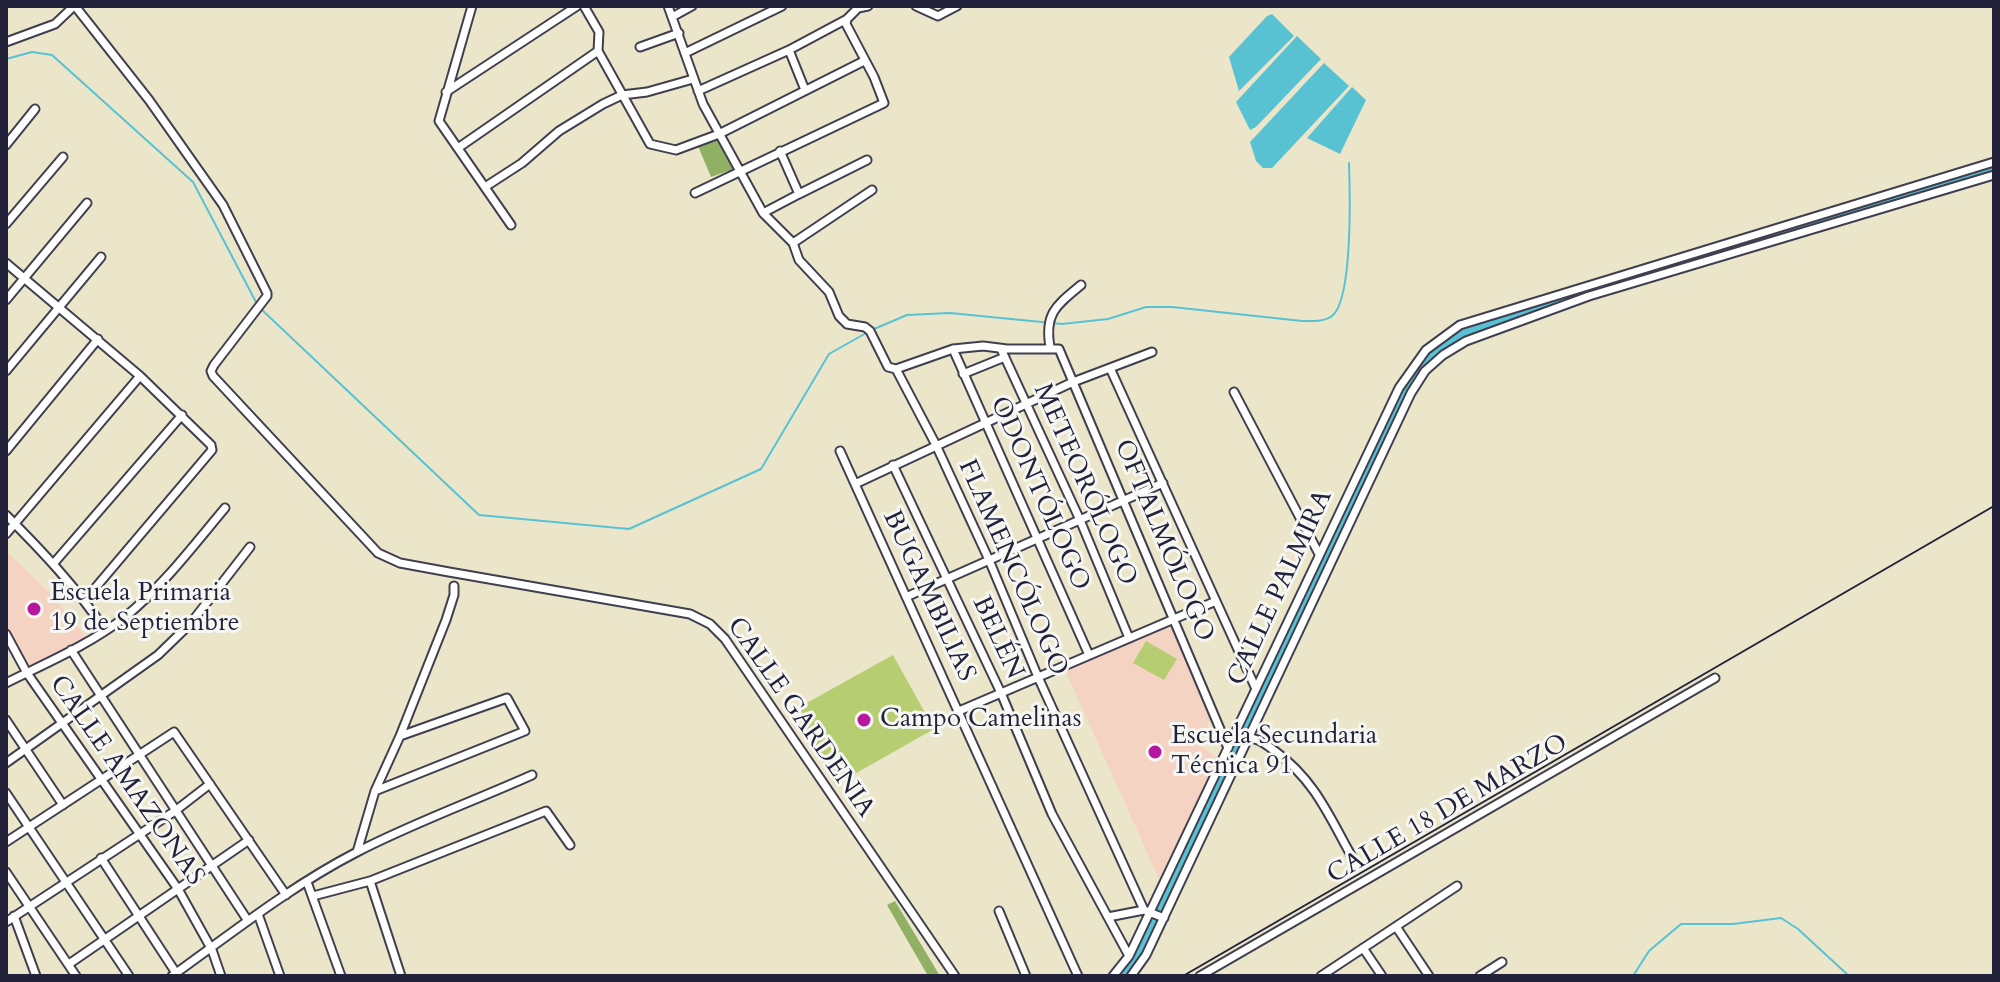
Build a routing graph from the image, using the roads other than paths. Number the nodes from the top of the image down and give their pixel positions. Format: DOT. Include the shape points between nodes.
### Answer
graph roads {
  1 [pos="74,6"];
  2 [pos="472,6"];
  3 [pos="577,6"];
  4 [pos="584,6"];
  5 [pos="668,6"];
  6 [pos="692,6"];
  7 [pos="782,6"];
  8 [pos="868,6"];
  9 [pos="916,6"];
  10 [pos="957,6"];
  11 [pos="859,7"];
  12 [pos="672,17"];
  13 [pos="847,19"];
  14 [pos="679,33"];
  15 [pos="6,42"];
  16 [pos="640,47"];
  17 [pos="789,50"];
  18 [pos="598,51"];
  19 [pos="685,53"];
  20 [pos="864,61"];
  21 [pos="693,79"];
  22 [pos="805,90"];
  23 [pos="698,91"];
  24 [pos="446,92"];
  25 [pos="622,95"];
  26 [pos="35,109"];
  27 [pos="719,134"];
  28 [pos="6,145"];
  29 [pos="458,148"];
  30 [pos="780,151"];
  31 [pos="63,157"];
  32 [pos="867,160"];
  33 [pos="1994,162"];
  34 [pos="739,170"];
  35 [pos="1994,175"];
  36 [pos="485,187"];
  37 [pos="872,190"];
  38 [pos="695,193"];
  39 [pos="799,194"];
  40 [pos="87,203"];
  41 [pos="763,213"];
  42 [pos="6,224"];
  43 [pos="511,225"];
  44 [pos="793,243"];
  45 [pos="101,257"];
  46 [pos="6,263"];
  47 [pos="25,278"];
  48 [pos="1081,285"];
  49 [pos="6,300"];
  50 [pos="60,307"];
  51 [pos="98,339"];
  52 [pos="1050,347"];
  53 [pos="953,349"];
  54 [pos="1152,352"];
  55 [pos="1003,353"];
  56 [pos="1110,368"];
  57 [pos="896,369"];
  58 [pos="6,371"];
  59 [pos="963,374"];
  60 [pos="140,376"];
  61 [pos="1073,382"];
  62 [pos="1234,392"];
  63 [pos="1026,403"];
  64 [pos="182,415"];
  65 [pos="985,423"];
  66 [pos="936,445"];
  67 [pos="6,451"];
  68 [pos="840,451"];
  69 [pos="893,465"];
  70 [pos="1163,483"];
  71 [pos="855,484"];
  72 [pos="1124,500"];
  73 [pos="225,508"];
  74 [pos="6,515"];
  75 [pos="1080,520"];
  76 [pos="16,525"];
  77 [pos="6,534"];
  78 [pos="1037,539"];
  79 [pos="250,547"];
  80 [pos="1319,554"];
  81 [pos="989,560"];
  82 [pos="54,563"];
  83 [pos="947,579"];
  84 [pos="454,586"];
  85 [pos="906,597"];
  86 [pos="85,600"];
  87 [pos="1216,601"];
  88 [pos="1175,619"];
  89 [pos="105,630"];
  90 [pos="6,634"];
  91 [pos="1129,638"];
  92 [pos="71,650"];
  93 [pos="1089,655"];
  94 [pos="27,673"];
  95 [pos="1038,677"];
  96 [pos="1715,678"];
  97 [pos="6,683"];
  98 [pos="1256,689"];
  99 [pos="1001,693"];
  100 [pos="102,697"];
  101 [pos="959,711"];
  102 [pos="6,720"];
  103 [pos="61,723"];
  104 [pos="400,736"];
  105 [pos="1247,738"];
  106 [pos="1228,748"];
  107 [pos="24,750"];
  108 [pos="140,755"];
  109 [pos="6,763"];
  110 [pos="532,775"];
  111 [pos="102,780"];
  112 [pos="210,784"];
  113 [pos="1218,787"];
  114 [pos="375,791"];
  115 [pos="6,793"];
  116 [pos="63,805"];
  117 [pos="175,811"];
  118 [pos="29,827"];
  119 [pos="141,834"];
  120 [pos="249,840"];
  121 [pos="6,842"];
  122 [pos="570,845"];
  123 [pos="357,852"];
  124 [pos="101,858"];
  125 [pos="1356,864"];
  126 [pos="212,866"];
  127 [pos="6,872"];
  128 [pos="67,881"];
  129 [pos="370,881"];
  130 [pos="307,882"];
  131 [pos="1457,886"];
  132 [pos="178,889"];
  133 [pos="286,895"];
  134 [pos="313,896"];
  135 [pos="30,906"];
  136 [pos="999,911"];
  137 [pos="258,914"];
  138 [pos="1154,914"];
  139 [pos="14,916"];
  140 [pos="140,916"];
  141 [pos="1108,917"];
  142 [pos="248,921"];
  143 [pos="6,922"];
  144 [pos="1397,928"];
  145 [pos="106,939"];
  146 [pos="1363,948"];
  147 [pos="212,950"];
  148 [pos="1129,956"];
  149 [pos="1502,962"];
  150 [pos="69,964"];
  151 [pos="174,975"];
  152 [pos="36,976"];
  153 [pos="76,976"];
  154 [pos="129,976"];
  155 [pos="221,976"];
  156 [pos="280,976"];
  157 [pos="341,976"];
  158 [pos="401,976"];
  159 [pos="955,976"];
  160 [pos="1026,976"];
  161 [pos="1078,976"];
  162 [pos="1113,976"];
  163 [pos="1131,976"];
  164 [pos="1200,976"];
  165 [pos="1321,976"];
  166 [pos="1382,976"];
  167 [pos="1429,976"];
  168 [pos="1480,976"];
  1 -- 15 [label="street" via="55,24"];
  1 -- 159 [label="street, CALLE GARDENIA" via="223,205 267,293 214,365 213,376 378,553 400,563 690,614 710,624"];
  2 -- 24 [label="street"];
  3 -- 24 [label="street"];
  4 -- 18 [label="street" via="599,32"];
  5 -- 12 [label="street, FLAMENCÓLOGO"];
  6 -- 12 [label="street"];
  7 -- 19 [label="street"];
  8 -- 11 [label="street"];
  9 -- 10 [label="street" via="938,16"];
  11 -- 13 [label="street"];
  12 -- 14 [label="street, FLAMENCÓLOGO"];
  13 -- 17 [label="street"];
  13 -- 20 [label="street"];
  14 -- 16 [label="street"];
  14 -- 19 [label="street, FLAMENCÓLOGO"];
  17 -- 22 [label="street"];
  17 -- 23 [label="street"];
  18 -- 25 [label="street"];
  18 -- 29 [label="street"];
  19 -- 21 [label="street, FLAMENCÓLOGO"];
  20 -- 22 [label="street"];
  20 -- 30 [label="street" via="884,103"];
  21 -- 23 [label="street, FLAMENCÓLOGO"];
  21 -- 25 [label="street"];
  22 -- 27 [label="street"];
  23 -- 27 [label="street, FLAMENCÓLOGO"];
  24 -- 29 [label="street" via="439,121"];
  25 -- 27 [label="street" via="650,144 676,150"];
  25 -- 36 [label="street" via="559,131"];
  26 -- 28 [label="street"];
  27 -- 34 [label="street, FLAMENCÓLOGO"];
  29 -- 36 [label="street"];
  30 -- 34 [label="street"];
  30 -- 39 [label="street"];
  31 -- 42 [label="street"];
  32 -- 39 [label="street"];
  33 -- 80 [label="street, CALLE PALMIRA" via="1460,325 1426,350 1399,388"];
  34 -- 38 [label="street"];
  34 -- 41 [label="street, FLAMENCÓLOGO"];
  35 -- 105 [label="street" via="1589,296 1466,341 1443,355 1411,393"];
  36 -- 43 [label="street"];
  37 -- 44 [label="street"];
  39 -- 41 [label="street"];
  40 -- 47 [label="street"];
  41 -- 44 [label="street, FLAMENCÓLOGO"];
  44 -- 57 [label="street, FLAMENCÓLOGO" via="799,260 829,292 839,316 870,331 883,360"];
  45 -- 50 [label="street"];
  46 -- 47 [label="street"];
  47 -- 49 [label="street"];
  47 -- 50 [label="street"];
  48 -- 52 [label="street" via="1053,309"];
  50 -- 51 [label="street"];
  50 -- 58 [label="street"];
  51 -- 60 [label="street"];
  51 -- 67 [label="street"];
  52 -- 55 [label="street"];
  52 -- 61 [label="street, OFTALMÓLOGO" via="1059,349"];
  53 -- 55 [label="street" via="983,346"];
  53 -- 57 [label="street"];
  53 -- 59 [label="street, ODONTÓLOGO"];
  54 -- 56 [label="street"];
  55 -- 59 [label="street"];
  55 -- 63 [label="street, METEORÓLOGO"];
  56 -- 61 [label="street"];
  56 -- 70 [label="street"];
  57 -- 66 [label="street, FLAMENCÓLOGO"];
  59 -- 65 [label="street, ODONTÓLOGO"];
  60 -- 64 [label="street"];
  60 -- 76 [label="street"];
  61 -- 63 [label="street"];
  61 -- 72 [label="street, OFTALMÓLOGO"];
  62 -- 80 [label="street"];
  63 -- 65 [label="street"];
  63 -- 75 [label="street, METEORÓLOGO"];
  64 -- 82 [label="street"];
  64 -- 86 [label="street" via="212,450"];
  65 -- 66 [label="street"];
  65 -- 78 [label="street, ODONTÓLOGO"];
  66 -- 69 [label="street"];
  66 -- 81 [label="street, FLAMENCÓLOGO"];
  68 -- 71 [label="street, BUGAMBILIAS"];
  69 -- 71 [label="street"];
  69 -- 83 [label="street, BELÉN"];
  70 -- 72 [label="street"];
  70 -- 87 [label="street"];
  71 -- 85 [label="street, BUGAMBILIAS"];
  72 -- 75 [label="street"];
  72 -- 88 [label="street, OFTALMÓLOGO"];
  73 -- 89 [label="street" via="172,572"];
  74 -- 76 [label="street"];
  75 -- 78 [label="street"];
  75 -- 91 [label="street, METEORÓLOGO"];
  76 -- 77 [label="street"];
  76 -- 82 [label="street"];
  78 -- 81 [label="street"];
  78 -- 93 [label="street, ODONTÓLOGO"];
  79 -- 100 [label="street" via="191,623"];
  80 -- 98 [label="street, CALLE PALMIRA"];
  81 -- 83 [label="street"];
  81 -- 95 [label="street, FLAMENCÓLOGO"];
  82 -- 86 [label="street"];
  83 -- 85 [label="street"];
  83 -- 99 [label="street, BELÉN"];
  84 -- 104 [label="street"];
  85 -- 101 [label="street, BUGAMBILIAS"];
  86 -- 89 [label="street"];
  87 -- 88 [label="street"];
  87 -- 98 [label="street"];
  88 -- 91 [label="street"];
  88 -- 106 [label="street, OFTALMÓLOGO"];
  89 -- 92 [label="street"];
  90 -- 94 [label="street, CALLE AMAZONAS"];
  91 -- 93 [label="street"];
  92 -- 94 [label="street"];
  92 -- 100 [label="street"];
  93 -- 95 [label="street"];
  94 -- 97 [label="street"];
  94 -- 103 [label="street, CALLE AMAZONAS"];
  95 -- 99 [label="street"];
  95 -- 138 [label="street, FLAMENCÓLOGO"];
  96 -- 164 [label="street, CALLE 18 DE MARZO"];
  98 -- 106 [label="street, CALLE PALMIRA"];
  99 -- 101 [label="street"];
  99 -- 141 [label="street, BELÉN" via="1052,814"];
  100 -- 103 [label="street"];
  100 -- 108 [label="street"];
  101 -- 161 [label="street, BUGAMBILIAS"];
  102 -- 107 [label="street"];
  103 -- 107 [label="street"];
  103 -- 111 [label="street, CALLE AMAZONAS"];
  104 -- 114 [label="street"];
  104 -- 114 [label="street" via="507,698 525,731"];
  105 -- 113 [label="street"];
  105 -- 125 [label="street" via="1258,738 1311,783"];
  106 -- 113 [label="street, CALLE PALMIRA"];
  107 -- 109 [label="street"];
  107 -- 116 [label="street"];
  108 -- 111 [label="street"];
  108 -- 112 [label="street" via="174,732"];
  108 -- 117 [label="street"];
  110 -- 123 [label="street"];
  111 -- 116 [label="street"];
  111 -- 119 [label="street, CALLE AMAZONAS"];
  112 -- 117 [label="street"];
  112 -- 120 [label="street"];
  113 -- 138 [label="street, CALLE PALMIRA"];
  113 -- 138 [label="street"];
  114 -- 123 [label="street"];
  115 -- 118 [label="street"];
  116 -- 118 [label="street"];
  117 -- 119 [label="street"];
  117 -- 126 [label="street"];
  118 -- 121 [label="street"];
  118 -- 128 [label="street"];
  119 -- 124 [label="street"];
  119 -- 132 [label="street, CALLE AMAZONAS"];
  120 -- 126 [label="street"];
  120 -- 133 [label="street"];
  122 -- 129 [label="street" via="546,811"];
  123 -- 130 [label="street"];
  124 -- 128 [label="street"];
  124 -- 140 [label="street"];
  126 -- 132 [label="street"];
  126 -- 142 [label="street"];
  127 -- 135 [label="street"];
  128 -- 135 [label="street"];
  128 -- 145 [label="street"];
  129 -- 134 [label="street"];
  129 -- 158 [label="street"];
  130 -- 133 [label="street"];
  130 -- 134 [label="street"];
  131 -- 144 [label="street"];
  132 -- 140 [label="street"];
  132 -- 147 [label="street, CALLE AMAZONAS"];
  133 -- 137 [label="street"];
  134 -- 157 [label="street"];
  135 -- 139 [label="street"];
  135 -- 150 [label="street"];
  136 -- 160 [label="street"];
  137 -- 142 [label="street"];
  137 -- 156 [label="street"];
  138 -- 141 [label="street"];
  138 -- 148 [label="street, CALLE PALMIRA"];
  138 -- 163 [label="street" via="1146,955"];
  139 -- 143 [label="street"];
  139 -- 152 [label="street"];
  140 -- 145 [label="street"];
  140 -- 151 [label="street"];
  141 -- 148 [label="street, BELÉN"];
  142 -- 147 [label="street"];
  144 -- 146 [label="street"];
  144 -- 167 [label="street"];
  145 -- 150 [label="street"];
  145 -- 154 [label="street"];
  146 -- 165 [label="street"];
  146 -- 166 [label="street"];
  147 -- 151 [label="street"];
  147 -- 155 [label="street, CALLE AMAZONAS"];
  148 -- 162 [label="street, CALLE PALMIRA"];
  149 -- 168 [label="street"];
  150 -- 153 [label="street"];
}
